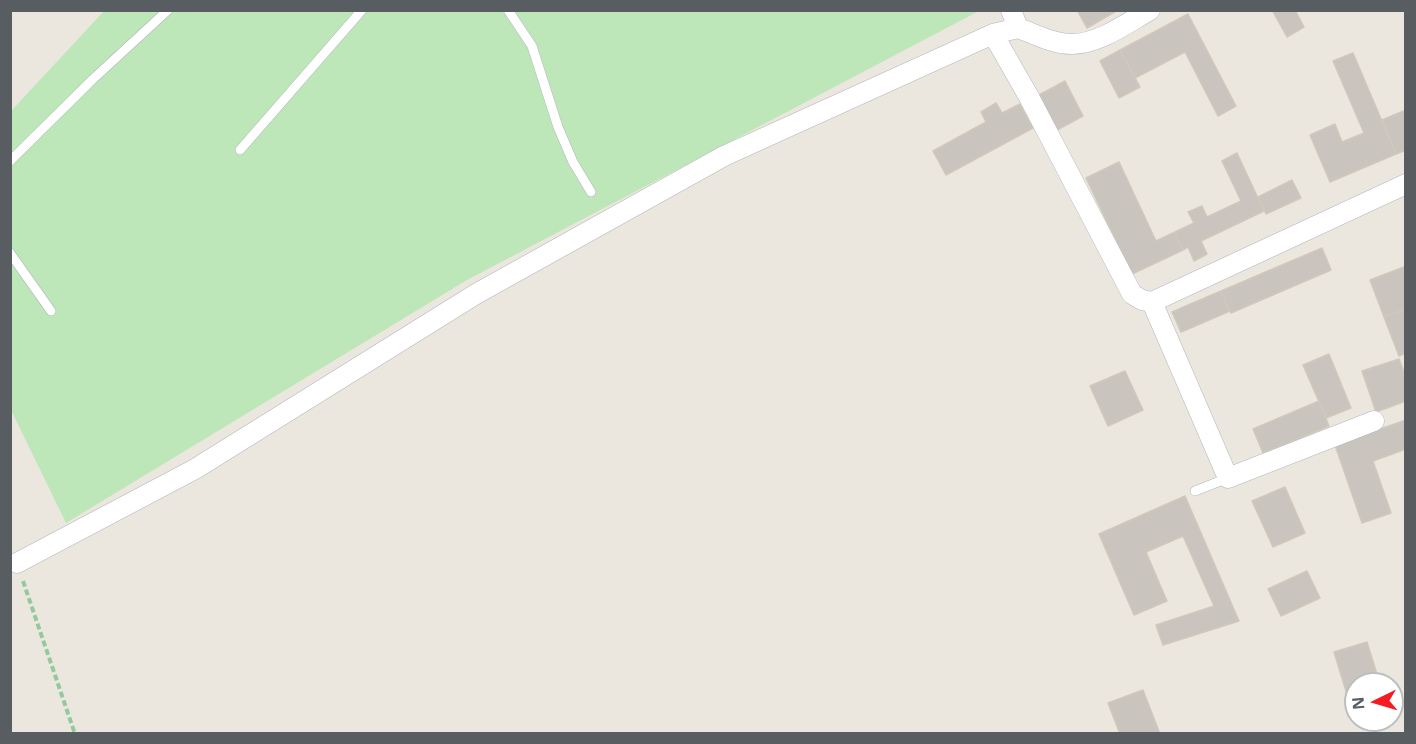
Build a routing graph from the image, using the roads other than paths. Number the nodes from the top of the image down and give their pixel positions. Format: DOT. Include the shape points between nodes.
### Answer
graph roads {
  1 [pos="168,10"];
  2 [pos="362,10"];
  3 [pos="508,10"];
  4 [pos="1150,10"];
  5 [pos="1014,19"];
  6 [pos="993,34"];
  7 [pos="240,150"];
  8 [pos="10,161"];
  9 [pos="1406,184"];
  10 [pos="591,192"];
  11 [pos="10,253"];
  12 [pos="1152,302"];
  13 [pos="51,312"];
  14 [pos="1374,421"];
  15 [pos="1228,478"];
  16 [pos="1195,491"];
  17 [pos="17,562"];
  1 -- 8 [label="lane"];
  2 -- 7 [label="lane"];
  3 -- 10 [label="lane" via="532,46 558,127"];
  4 -- 5 [label="street" via="1095,40 1073,44 1055,42"];
  5 -- 6 [label="street"];
  6 -- 12 [label="street" via="1132,294"];
  6 -- 17 [label="street" via="724,156 476,294 195,470"];
  9 -- 12 [label="street"];
  11 -- 13 [label="lane"];
  12 -- 15 [label="street"];
  14 -- 15 [label="street"];
  15 -- 16 [label="lane"];
}
